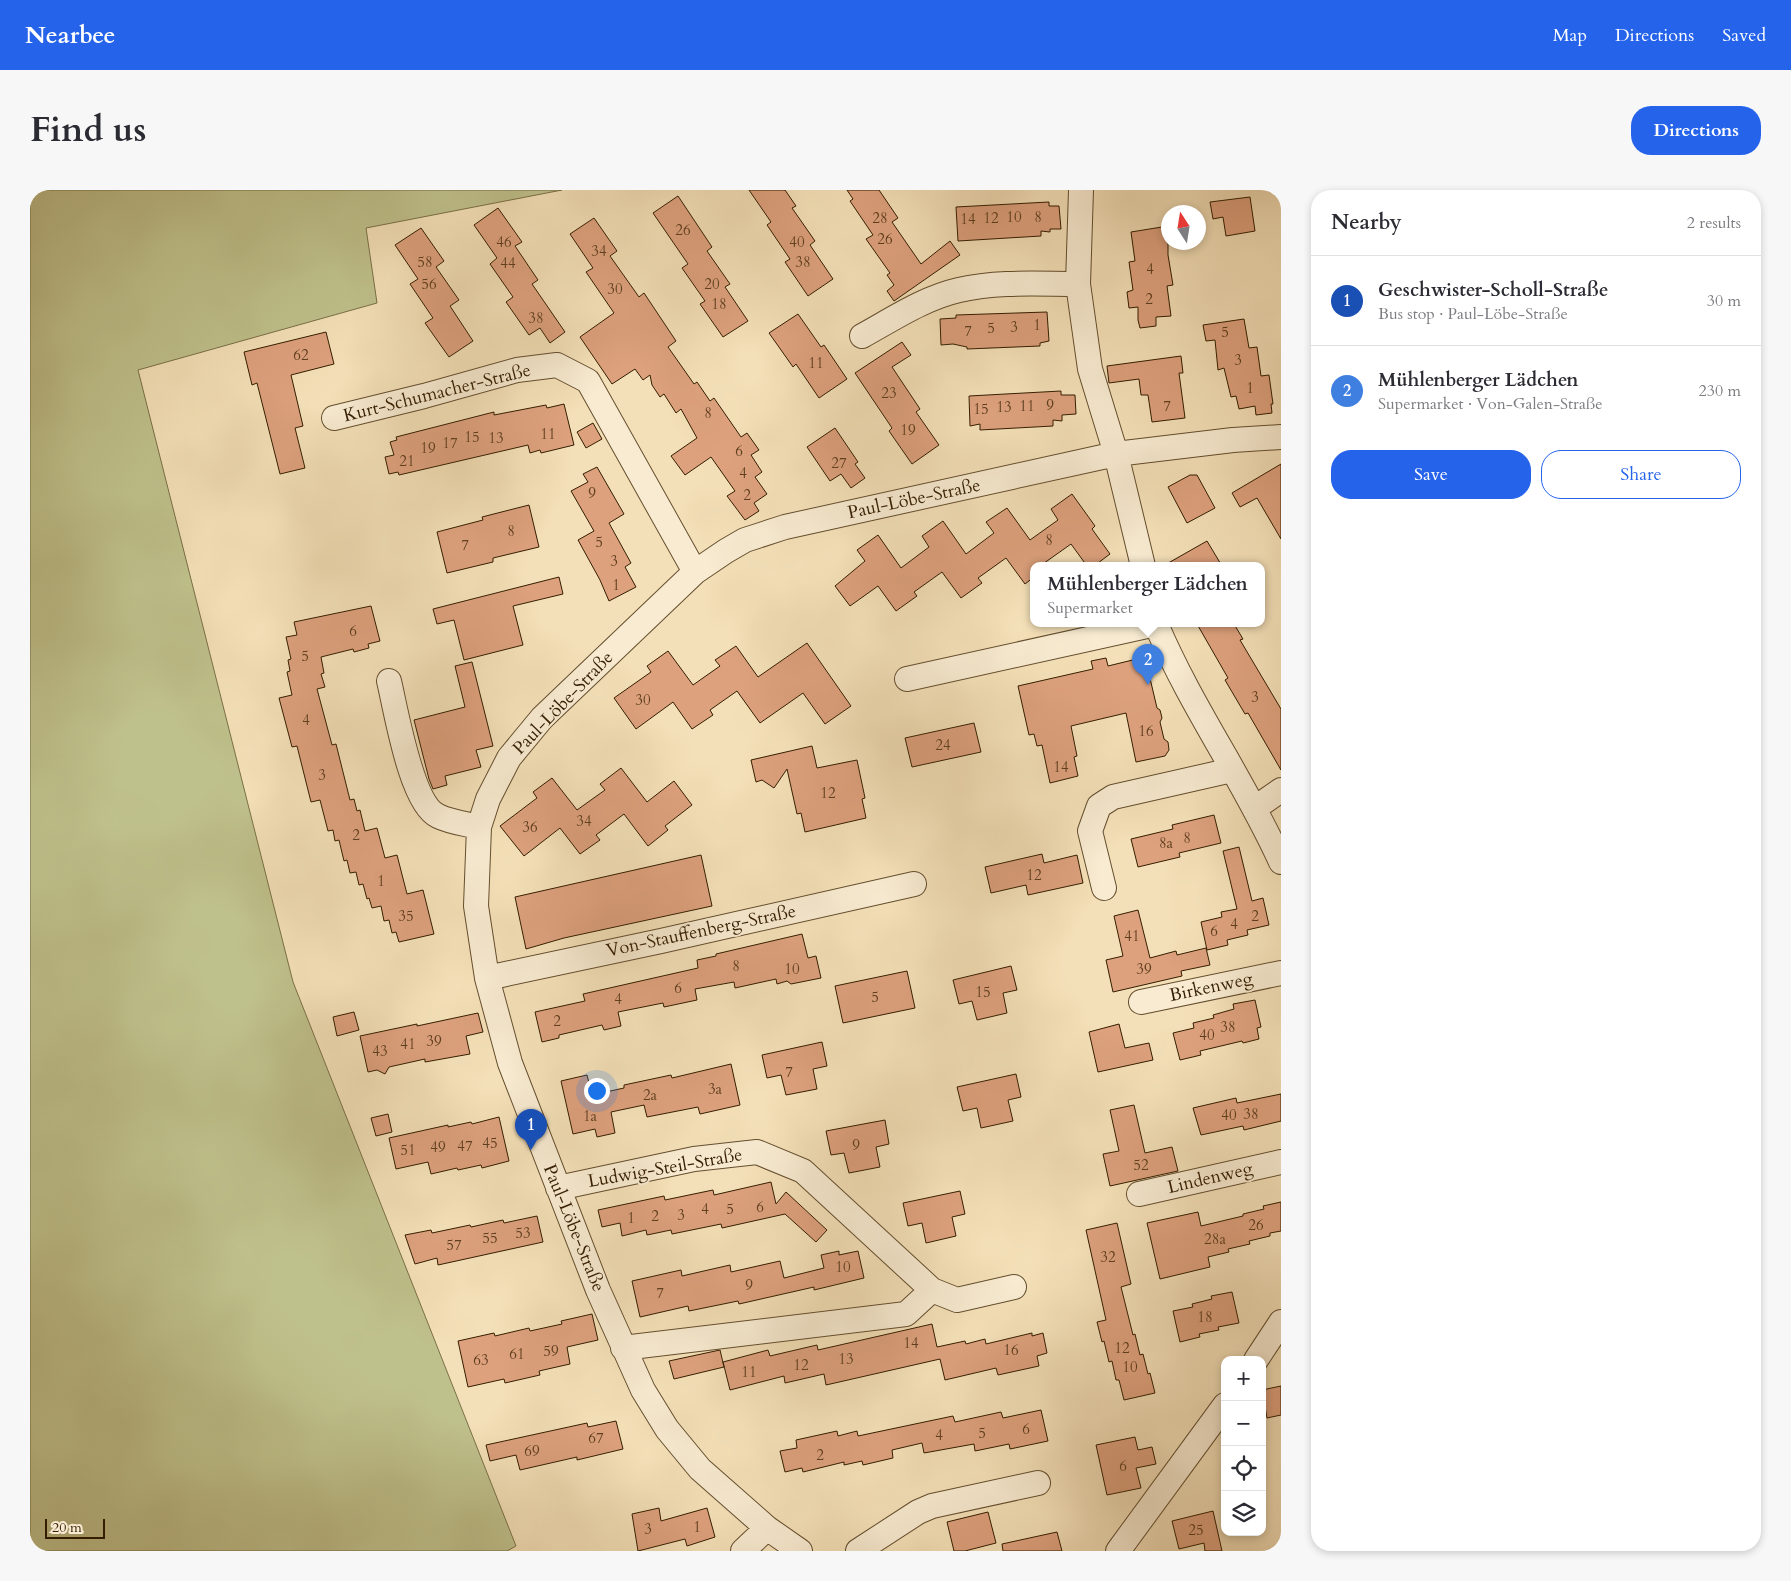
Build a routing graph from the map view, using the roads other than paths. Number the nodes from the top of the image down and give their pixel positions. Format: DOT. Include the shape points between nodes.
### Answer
graph roads {
  1 [pos="1081,190"];
  2 [pos="1078,284"];
  3 [pos="862,336"];
  4 [pos="334,418"];
  5 [pos="1281,437"];
  6 [pos="1116,454"];
  7 [pos="1142,562"];
  8 [pos="695,572"];
  9 [pos="1142,627"];
  10 [pos="1157,627"];
  11 [pos="907,679"];
  12 [pos="389,681"];
  13 [pos="1232,770"];
  14 [pos="1281,790"];
  15 [pos="1255,808"];
  16 [pos="479,827"];
  17 [pos="1281,862"];
  18 [pos="914,884"];
  19 [pos="1104,888"];
  20 [pos="1281,973"];
  21 [pos="487,978"];
  22 [pos="1141,1002"];
  23 [pos="1281,1162"];
  24 [pos="558,1188"];
  25 [pos="1139,1194"];
  26 [pos="1014,1287"];
  27 [pos="932,1290"];
  28 [pos="1281,1322"];
  29 [pos="623,1348"];
  30 [pos="1259,1356"];
  31 [pos="1221,1410"];
  32 [pos="1038,1483"];
  33 [pos="768,1528"];
  34 [pos="743,1551"];
  35 [pos="800,1551"];
  36 [pos="858,1551"];
  37 [pos="1118,1551"];
  1 -- 2 [label="street"];
  2 -- 3 [label="street" via="993,285 958,290 924,302"];
  2 -- 6 [label="street" via="1090,370"];
  4 -- 8 [label="street, Kurt-Schumacher-Straße" via="517,370 557,365 588,380"];
  5 -- 6 [label="street, Paul-Löbe-Straße"];
  6 -- 7 [label="street"];
  6 -- 8 [label="street, Paul-Löbe-Straße" via="785,527 745,540"];
  8 -- 16 [label="street, Paul-Löbe-Straße" via="531,732 509,758 488,799"];
  9 -- 11 [label="street"];
  10 -- 13 [label="street" via="1177,672"];
  12 -- 16 [label="street" via="413,779 422,801 436,816"];
  13 -- 15 [label="street"];
  13 -- 19 [label="street" via="1113,797 1099,806 1090,831"];
  14 -- 15 [label="street"];
  15 -- 17 [label="street"];
  16 -- 21 [label="street, Paul-Löbe-Straße" via="476,906"];
  18 -- 21 [label="street, Von-Stauffenberg-Straße"];
  20 -- 22 [label="street, Birkenweg"];
  21 -- 24 [label="street, Paul-Löbe-Straße" via="510,1063"];
  23 -- 25 [label="street, Lindenweg"];
  24 -- 27 [label="street, Ludwig-Steil-Straße" via="694,1159 757,1152 803,1171"];
  24 -- 29 [label="street, Paul-Löbe-Straße"];
  26 -- 27 [label="street, Ludwig-Steil-Straße" via="957,1300"];
  27 -- 29 [label="street" via="906,1314"];
  28 -- 30 [label="street"];
  29 -- 33 [label="street, Paul-Löbe-Straße" via="667,1429 700,1469"];
  31 -- 37 [label="street"];
  32 -- 36 [label="street" via="932,1506"];
  33 -- 34 [label="street"];
  33 -- 35 [label="street, Paul-Löbe-Straße"];
}
